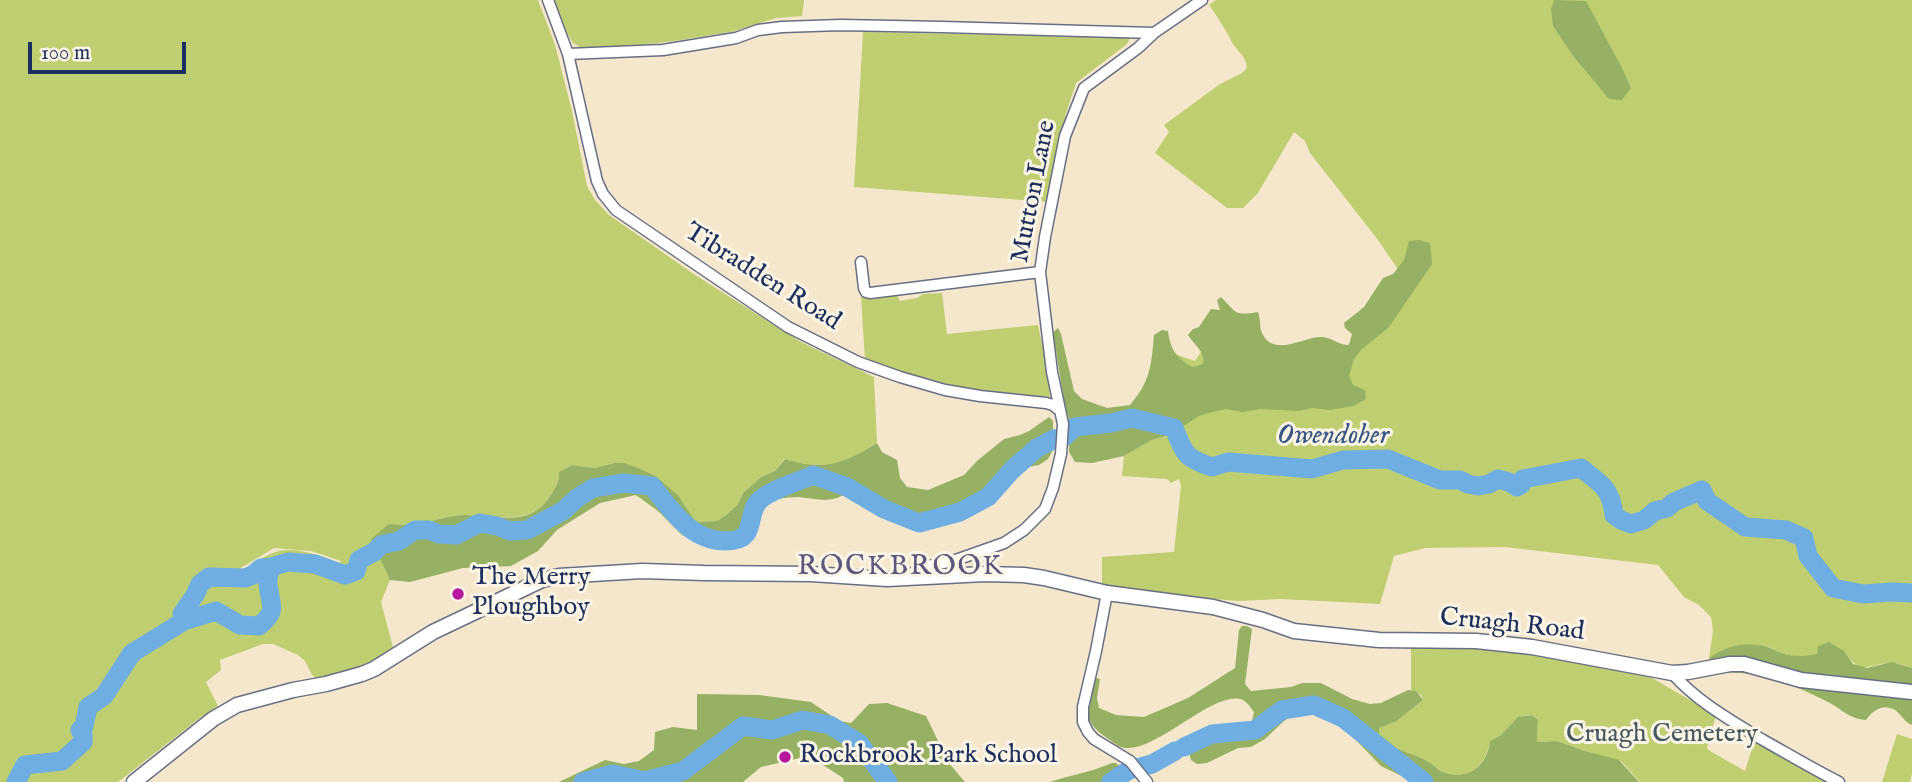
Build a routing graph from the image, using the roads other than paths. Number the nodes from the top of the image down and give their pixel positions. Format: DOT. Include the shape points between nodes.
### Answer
graph roads {
  1 [pos="548,0"];
  2 [pos="1202,0"];
  3 [pos="1154,33"];
  4 [pos="568,54"];
  5 [pos="861,262"];
  6 [pos="1040,272"];
  7 [pos="1059,410"];
  8 [pos="911,578"];
  9 [pos="1107,593"];
  10 [pos="1672,673"];
  11 [pos="1912,692"];
  12 [pos="1144,777"];
  13 [pos="134,782"];
  14 [pos="1839,782"];
  1 -- 4 [label="street, Tibradden Road"];
  2 -- 3 [label="street, Mutton Lane"];
  3 -- 4 [label="street" via="782,27 663,50"];
  3 -- 6 [label="street, Mutton Lane" via="1084,88 1065,136"];
  4 -- 7 [label="street, Tibradden Road" via="597,181 616,210 788,327 858,362 945,390 1045,403"];
  5 -- 6 [label="street" via="864,288 870,293"];
  6 -- 7 [label="street, Mutton Lane"];
  7 -- 8 [label="street" via="1061,454 1045,509 1004,543 918,568"];
  8 -- 9 [label="main road, Cruagh Road" via="1024,575"];
  8 -- 13 [label="main road, Cruagh Road" via="642,570 542,579 433,632 354,678 237,705"];
  9 -- 10 [label="main road, Cruagh Road" via="1213,607 1294,631 1532,647"];
  9 -- 12 [label="street" via="1083,722 1094,739 1130,761"];
  10 -- 11 [label="main road, Cruagh Road" via="1744,664 1818,683"];
  10 -- 14 [label="street" via="1735,723"];
}
